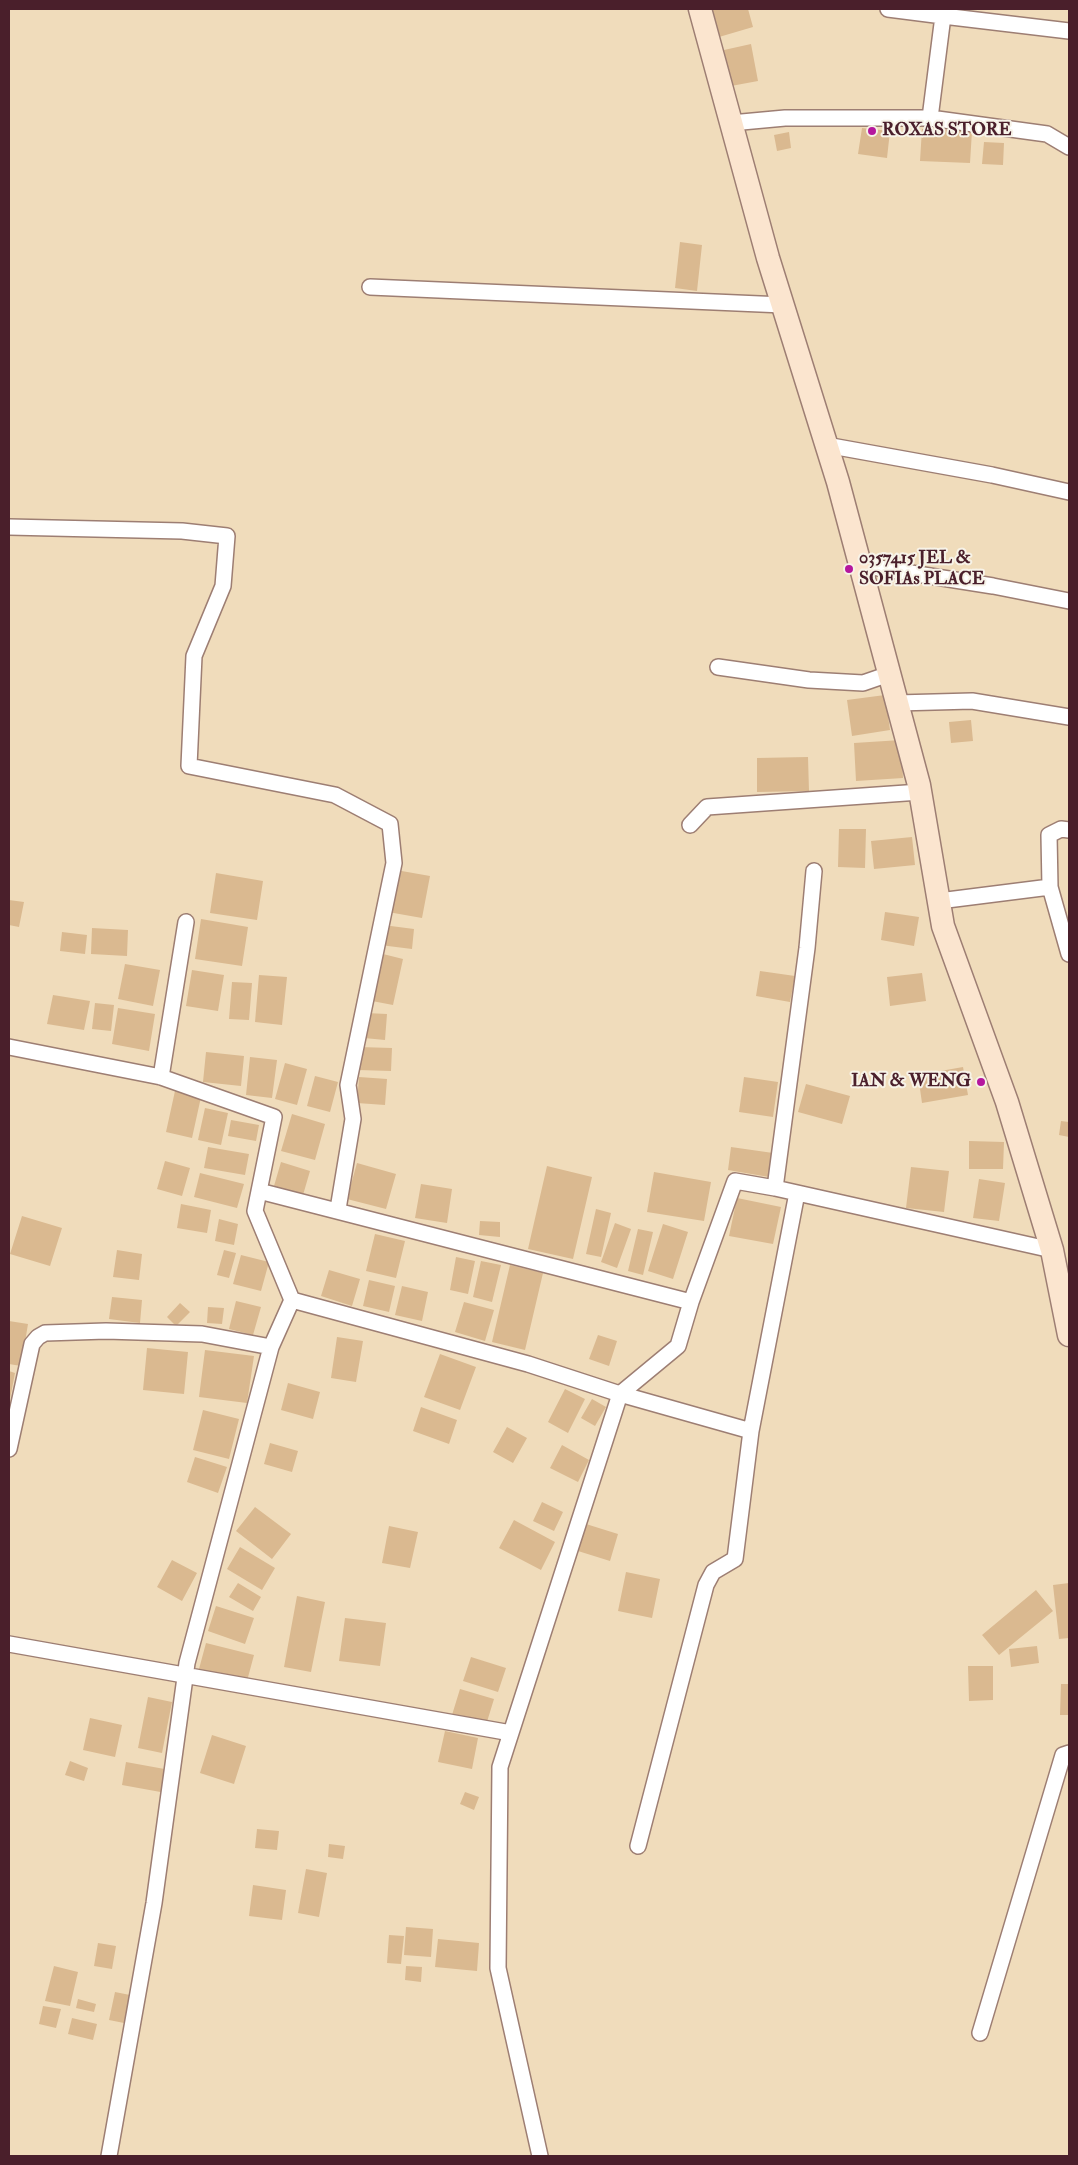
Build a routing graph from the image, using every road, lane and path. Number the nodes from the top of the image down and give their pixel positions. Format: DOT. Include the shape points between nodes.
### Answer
graph roads {
  1 [pos="700,9"];
  2 [pos="888,9"];
  3 [pos="943,16"];
  4 [pos="1069,31"];
  5 [pos="930,118"];
  6 [pos="731,123"];
  7 [pos="1069,147"];
  8 [pos="370,287"];
  9 [pos="783,305"];
  10 [pos="826,445"];
  11 [pos="1069,492"];
  12 [pos="9,527"];
  13 [pos="860,565"];
  14 [pos="1069,601"];
  15 [pos="718,667"];
  16 [pos="889,674"];
  17 [pos="897,703"];
  18 [pos="1069,717"];
  19 [pos="920,792"];
  20 [pos="690,825"];
  21 [pos="1069,830"];
  22 [pos="814,871"];
  23 [pos="1050,887"];
  24 [pos="939,901"];
  25 [pos="186,922"];
  26 [pos="1069,954"];
  27 [pos="9,1047"];
  28 [pos="161,1077"];
  29 [pos="775,1188"];
  30 [pos="260,1191"];
  31 [pos="797,1193"];
  32 [pos="338,1209"];
  33 [pos="1052,1250"];
  34 [pos="292,1300"];
  35 [pos="691,1302"];
  36 [pos="1069,1335"];
  37 [pos="271,1347"];
  38 [pos="620,1394"];
  39 [pos="751,1431"];
  40 [pos="9,1449"];
  41 [pos="9,1644"];
  42 [pos="186,1675"];
  43 [pos="511,1733"];
  44 [pos="1069,1753"];
  45 [pos="638,1846"];
  46 [pos="980,2033"];
  47 [pos="110,2156"];
  48 [pos="540,2156"];
  1 -- 6 [label="street"];
  2 -- 3 [label="street"];
  3 -- 4 [label="street"];
  3 -- 5 [label="street"];
  5 -- 6 [label="street" via="785,118"];
  5 -- 7 [label="street" via="1047,134"];
  6 -- 9 [label="street"];
  8 -- 9 [label="street"];
  9 -- 10 [label="street"];
  10 -- 11 [label="street"];
  10 -- 13 [label="street"];
  12 -- 32 [label="street" via="182,531 227,536 223,586 194,656 189,766 335,795 390,824 394,863 348,1085 353,1119"];
  13 -- 14 [label="street"];
  13 -- 16 [label="street"];
  15 -- 16 [label="street" via="809,680 864,683"];
  16 -- 17 [label="street"];
  17 -- 18 [label="street" via="972,701"];
  17 -- 19 [label="street"];
  19 -- 20 [label="street" via="707,807"];
  19 -- 24 [label="street"];
  21 -- 23 [label="street" via="1061,829 1049,834"];
  22 -- 29 [label="street"];
  23 -- 24 [label="street"];
  23 -- 26 [label="street"];
  24 -- 33 [label="street" via="943,926 1008,1102"];
  25 -- 28 [label="street"];
  27 -- 28 [label="street"];
  28 -- 30 [label="street" via="274,1116"];
  29 -- 31 [label="street"];
  29 -- 35 [label="street" via="735,1181"];
  30 -- 32 [label="street"];
  30 -- 34 [label="street" via="256,1211"];
  31 -- 33 [label="street"];
  31 -- 39 [label="street"];
  32 -- 35 [label="street"];
  33 -- 36 [label="street"];
  34 -- 37 [label="street"];
  34 -- 38 [label="street" via="528,1364"];
  35 -- 38 [label="street" via="678,1346"];
  37 -- 40 [label="street" via="202,1334 44,1333 32,1344"];
  37 -- 42 [label="street"];
  38 -- 39 [label="street"];
  38 -- 43 [label="street"];
  39 -- 45 [label="street" via="735,1559 713,1572 706,1585"];
  41 -- 42 [label="street"];
  42 -- 43 [label="street"];
  42 -- 47 [label="street" via="154,1903"];
  43 -- 48 [label="street" via="500,1767 498,1968"];
  44 -- 46 [label="street" via="1063,1755"];
}
